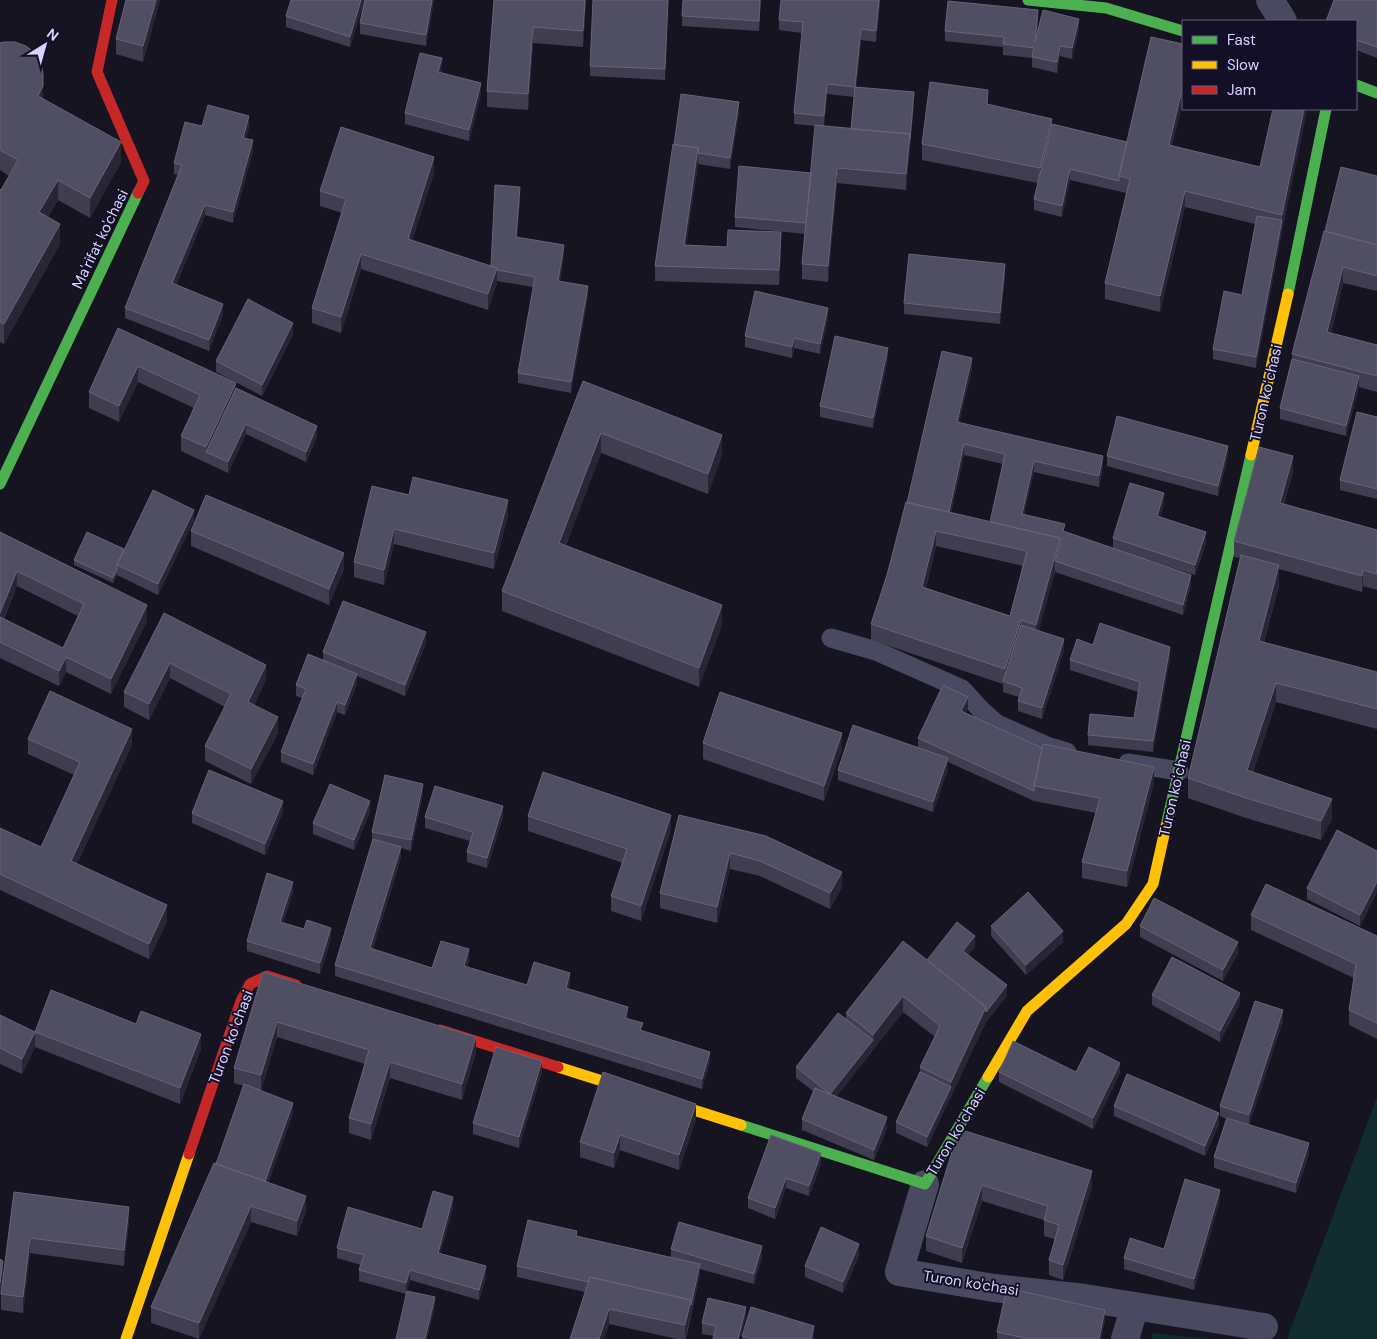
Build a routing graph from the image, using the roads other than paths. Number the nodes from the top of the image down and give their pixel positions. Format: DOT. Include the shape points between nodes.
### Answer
graph roads {
  1 [pos="112,0"];
  2 [pos="1028,0"];
  3 [pos="1270,0"];
  4 [pos="1282,20"];
  5 [pos="1182,31"];
  6 [pos="1357,85"];
  7 [pos="1377,93"];
  8 [pos="1326,110"];
  9 [pos="0,484"];
  10 [pos="832,638"];
  11 [pos="1081,755"];
  12 [pos="1108,760"];
  13 [pos="1179,771"];
  14 [pos="304,987"];
  15 [pos="426,1025"];
  16 [pos="925,1184"];
  17 [pos="1135,1306"];
  18 [pos="1264,1327"];
  19 [pos="126,1339"];
  20 [pos="1125,1339"];
  1 -- 9 [label="street, Ma'rifat ko'chasi" via="97,72 144,182"];
  2 -- 5 [label="street" via="1106,8"];
  3 -- 4 [label="street"];
  6 -- 7 [label="street"];
  8 -- 13 [label="street, Turon koʻchasi" via="1290,287"];
  10 -- 11 [label="lane" via="876,651 962,689 997,724 1047,746"];
  12 -- 13 [label="lane"];
  13 -- 16 [label="street, Turon koʻchasi" via="1153,884 1126,924 1027,1011"];
  14 -- 19 [label="street, Turon koʻchasi" via="267,976 250,984 241,1001"];
  15 -- 16 [label="street, Turon koʻchasi"];
  16 -- 17 [label="street, Turon ko'chasi" via="899,1272"];
  17 -- 18 [label="street, Turon ko'chasi"];
  17 -- 20 [label="street"];
}
